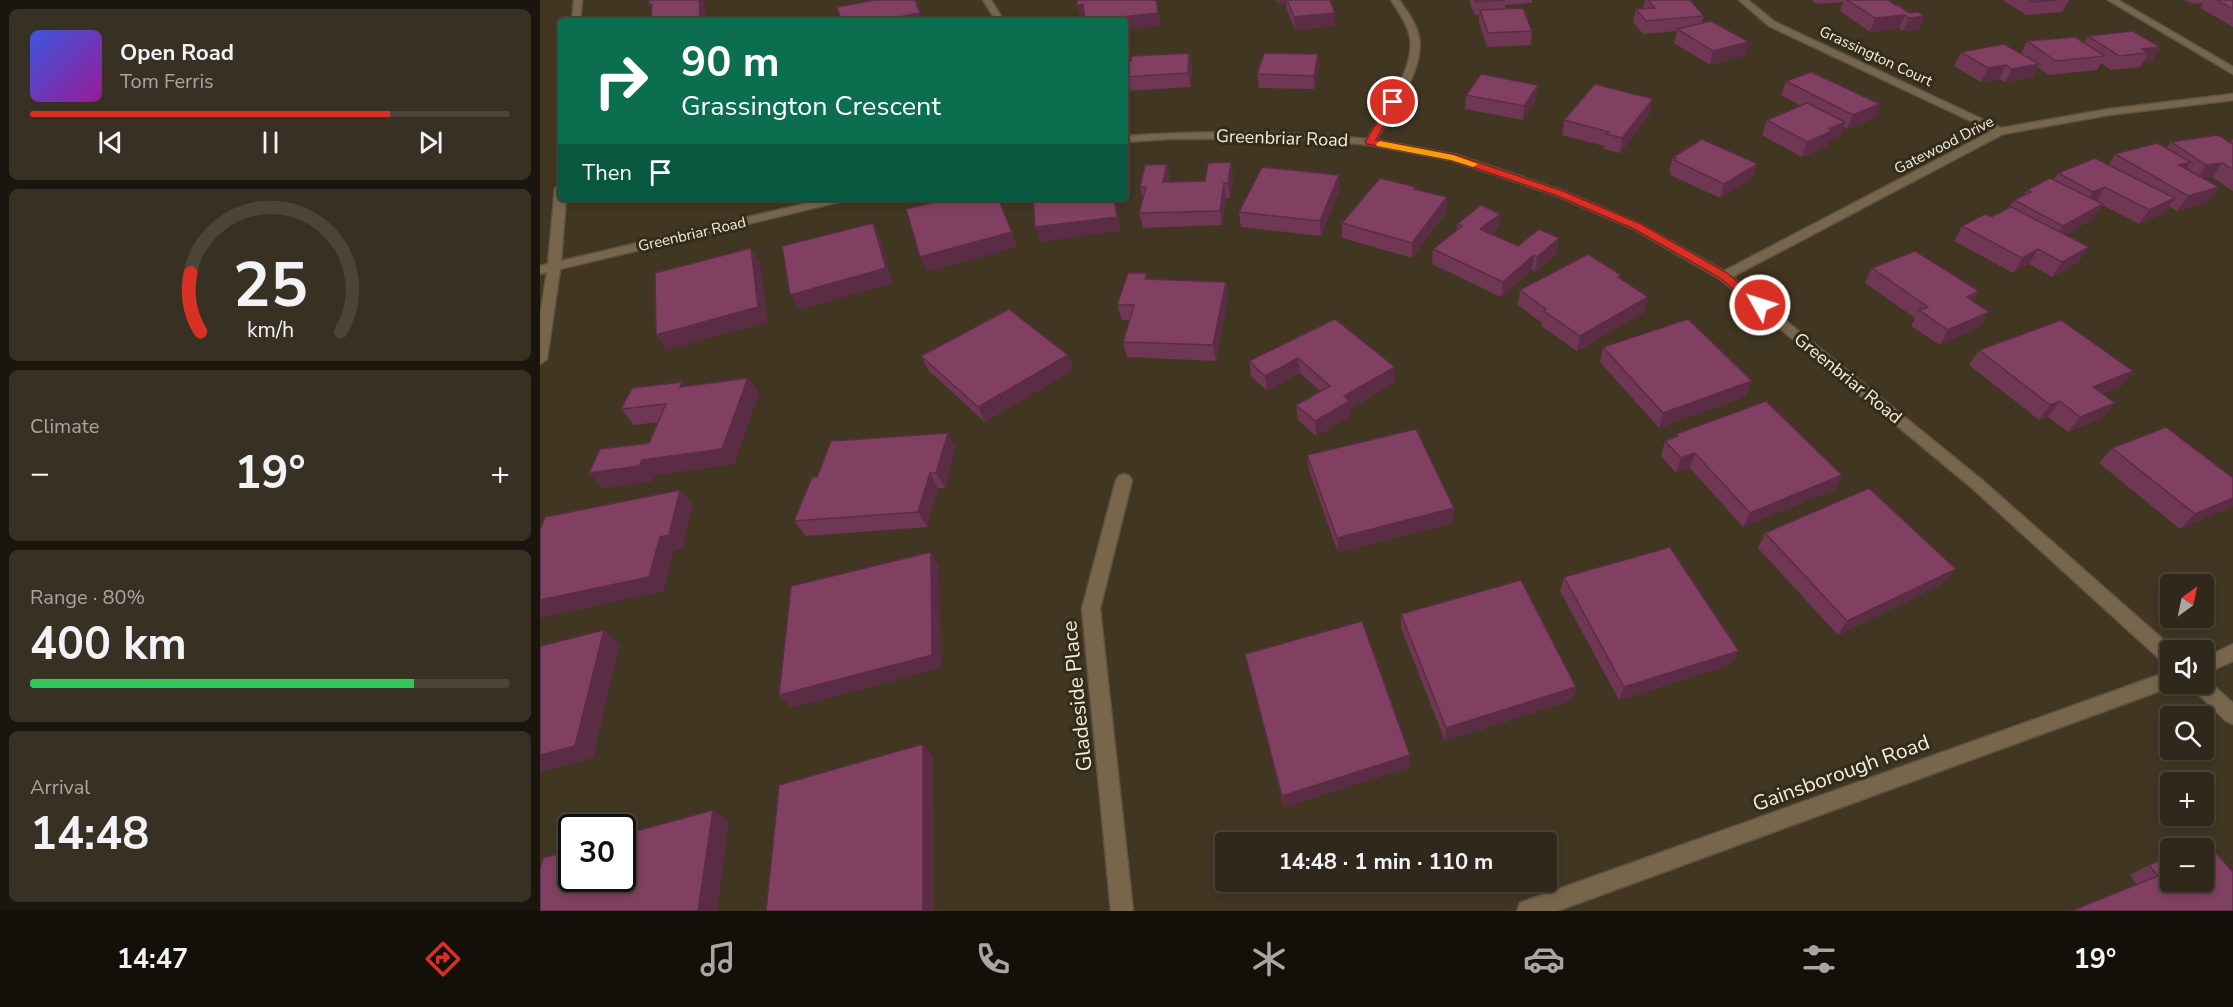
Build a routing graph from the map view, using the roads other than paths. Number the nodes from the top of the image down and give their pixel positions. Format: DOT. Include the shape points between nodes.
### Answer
graph roads {
  1 [pos="578,0"];
  2 [pos="987,0"];
  3 [pos="1395,0"];
  4 [pos="1743,0"];
  5 [pos="2112,0"];
  6 [pos="576,18"];
  7 [pos="998,18"];
  8 [pos="2233,71"];
  9 [pos="2233,97"];
  10 [pos="2000,131"];
  11 [pos="1128,139"];
  12 [pos="1370,142"];
  13 [pos="560,201"];
  14 [pos="830,201"];
  15 [pos="554,267"];
  16 [pos="540,270"];
  17 [pos="1724,276"];
  18 [pos="540,359"];
  19 [pos="1124,480"];
  20 [pos="2160,648"];
  21 [pos="2233,652"];
  22 [pos="2214,661"];
  23 [pos="2160,684"];
  24 [pos="2211,694"];
  25 [pos="2233,715"];
  26 [pos="1122,911"];
  27 [pos="1528,911"];
  1 -- 6 [label="street"];
  2 -- 7 [label="street"];
  3 -- 12 [label="street" via="1407,18 1414,43 1404,83"];
  4 -- 10 [label="street, Grassington Court" via="1772,24"];
  5 -- 8 [label="street"];
  9 -- 10 [label="street, Gatewood Drive" via="2109,112"];
  10 -- 17 [label="street, Gatewood Drive"];
  11 -- 12 [label="street, Greenbriar Road" via="1291,135"];
  12 -- 17 [label="street, Greenbriar Road" via="1453,158 1559,193 1638,226"];
  13 -- 15 [label="street"];
  14 -- 15 [label="street, Greenbriar Road"];
  15 -- 16 [label="street, Greenbriar Road"];
  15 -- 18 [label="street"];
  17 -- 20 [label="street, Greenbriar Road" via="1977,484"];
  19 -- 26 [label="street, Gladeside Place" via="1091,609"];
  21 -- 22 [label="street"];
  23 -- 27 [label="street, Gainsborough Road"];
  24 -- 25 [label="street"];
}
